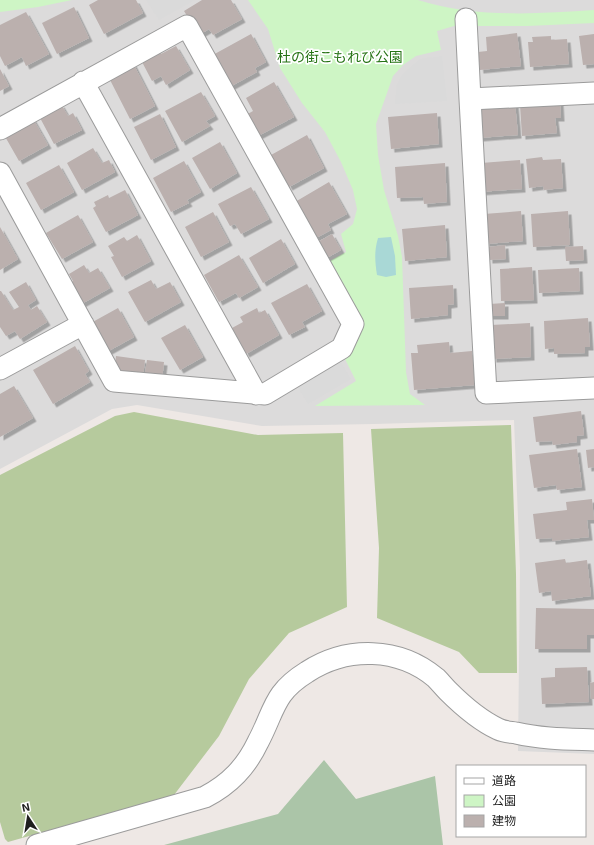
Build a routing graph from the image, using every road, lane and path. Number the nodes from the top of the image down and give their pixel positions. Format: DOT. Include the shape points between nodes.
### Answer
graph roads {
  1 [pos="466,19"];
  2 [pos="83,82"];
  3 [pos="594,93"];
  4 [pos="470,99"];
  5 [pos="0,129"];
  6 [pos="0,174"];
  7 [pos="83,324"];
  8 [pos="0,369"];
  9 [pos="594,388"];
  10 [pos="256,394"];
  11 [pos="594,740"];
  12 [pos="37,845"];
  1 -- 4 [label="street"];
  2 -- 5 [label="street"];
  2 -- 10 [label="street"];
  2 -- 10 [label="street" via="187,26 353,324 342,348 265,394"];
  3 -- 4 [label="street"];
  4 -- 9 [label="street" via="486,393"];
  6 -- 7 [label="street"];
  7 -- 8 [label="street"];
  7 -- 10 [label="street" via="114,381"];
  11 -- 12 [label="street" via="533,737 500,730 479,718 436,678 413,664 371,652 342,656 322,662 283,691 275,702 259,741 248,759 220,790 205,797"];
}
